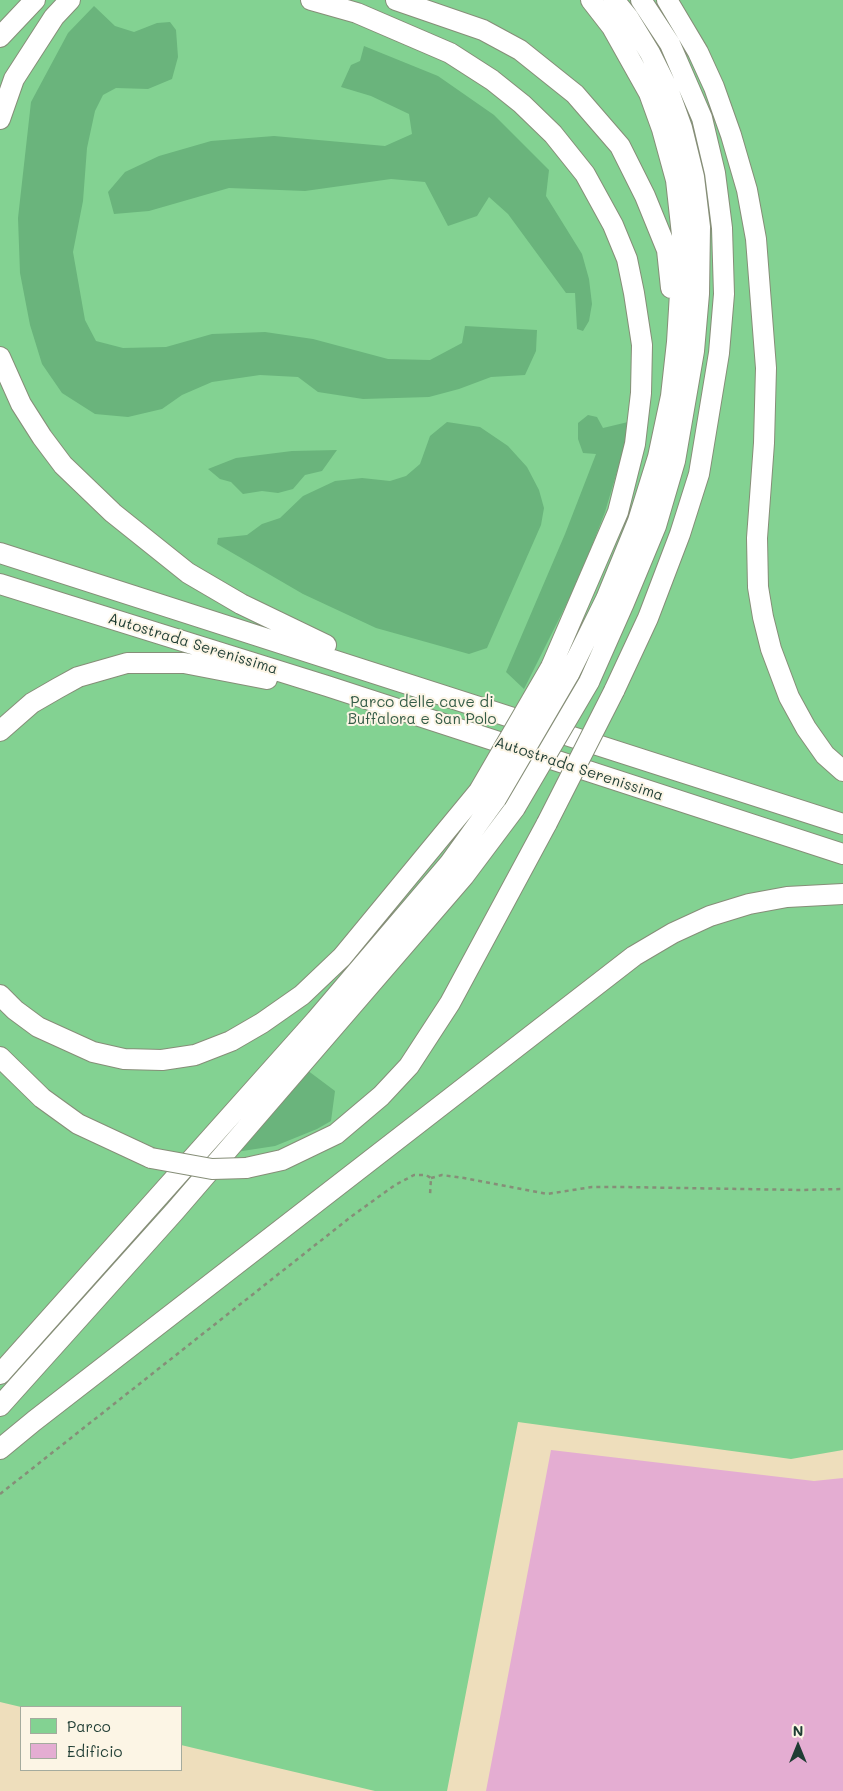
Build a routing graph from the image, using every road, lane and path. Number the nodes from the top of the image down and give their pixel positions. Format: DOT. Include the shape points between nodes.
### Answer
graph roads {
  1 [pos="35,0"];
  2 [pos="70,0"];
  3 [pos="311,0"];
  4 [pos="396,0"];
  5 [pos="591,0"];
  6 [pos="614,0"];
  7 [pos="641,0"];
  8 [pos="667,0"];
  9 [pos="0,37"];
  10 [pos="0,119"];
  11 [pos="677,342"];
  12 [pos="0,357"];
  13 [pos="0,553"];
  14 [pos="0,584"];
  15 [pos="366,669"];
  16 [pos="560,671"];
  17 [pos="327,686"];
  18 [pos="0,731"];
  19 [pos="843,772"];
  20 [pos="488,795"];
  21 [pos="843,824"];
  22 [pos="843,854"];
  23 [pos="843,894"];
  24 [pos="0,995"];
  25 [pos="0,1057"];
  26 [pos="431,1178"];
  27 [pos="843,1189"];
  28 [pos="430,1196"];
  29 [pos="0,1374"];
  30 [pos="0,1406"];
  31 [pos="0,1449"];
  32 [pos="0,1494"];
  1 -- 9 [label="highway"];
  2 -- 10 [label="highway" via="54,17 14,79"];
  3 -- 16 [label="highway" via="357,13 450,53 492,80 553,134 585,174 614,225 634,293 642,344 641,392 633,453 618,512"];
  4 -- 11 [label="highway" via="484,30 520,50 575,94 595,115 620,146 646,196 666,250"];
  5 -- 11 [label="highway" via="612,27 649,93 676,180 683,244"];
  6 -- 30 [label="highway, bridge" via="628,16 668,88 694,177 700,228 700,294 694,351 675,461 656,526 624,604 589,682 515,808 464,876 175,1210"];
  7 -- 25 [label="highway, bridge" via="670,44 702,118 720,210 724,294 719,353 698,474 680,534 648,618 614,691 450,1003 409,1066 381,1096 336,1134 282,1160 246,1168 212,1169 151,1158 78,1124 42,1098"];
  8 -- 19 [label="highway" via="698,52 714,87 742,172 756,239 766,368 757,538 758,588 763,617 789,696 806,728"];
  11 -- 16 [label="highway" via="658,457 641,511 606,599"];
  12 -- 15 [label="highway" via="21,404 42,437 63,465 113,513 188,573"];
  13 -- 15 [label="highway, Autostrada Serenissima"];
  14 -- 17 [label="highway, Autostrada Serenissima"];
  15 -- 21 [label="highway, Autostrada Serenissima"];
  16 -- 20 [label="highway, bridge"];
  17 -- 18 [label="highway" via="184,663 126,663 78,677 32,703"];
  17 -- 22 [label="highway, Autostrada Serenissima"];
  20 -- 24 [label="highway" via="342,957 302,995 231,1041 195,1055 162,1060 124,1059 93,1052 38,1027"];
  20 -- 29 [label="highway" via="449,864"];
  23 -- 31 [label="highway" via="787,897 749,904 710,916 634,956"];
  26 -- 27 [label="path" via="442,1175 464,1178 547,1194 624,1186"];
  26 -- 28 [label="path"];
  26 -- 32 [label="path" via="414,1175 352,1216"];
}
